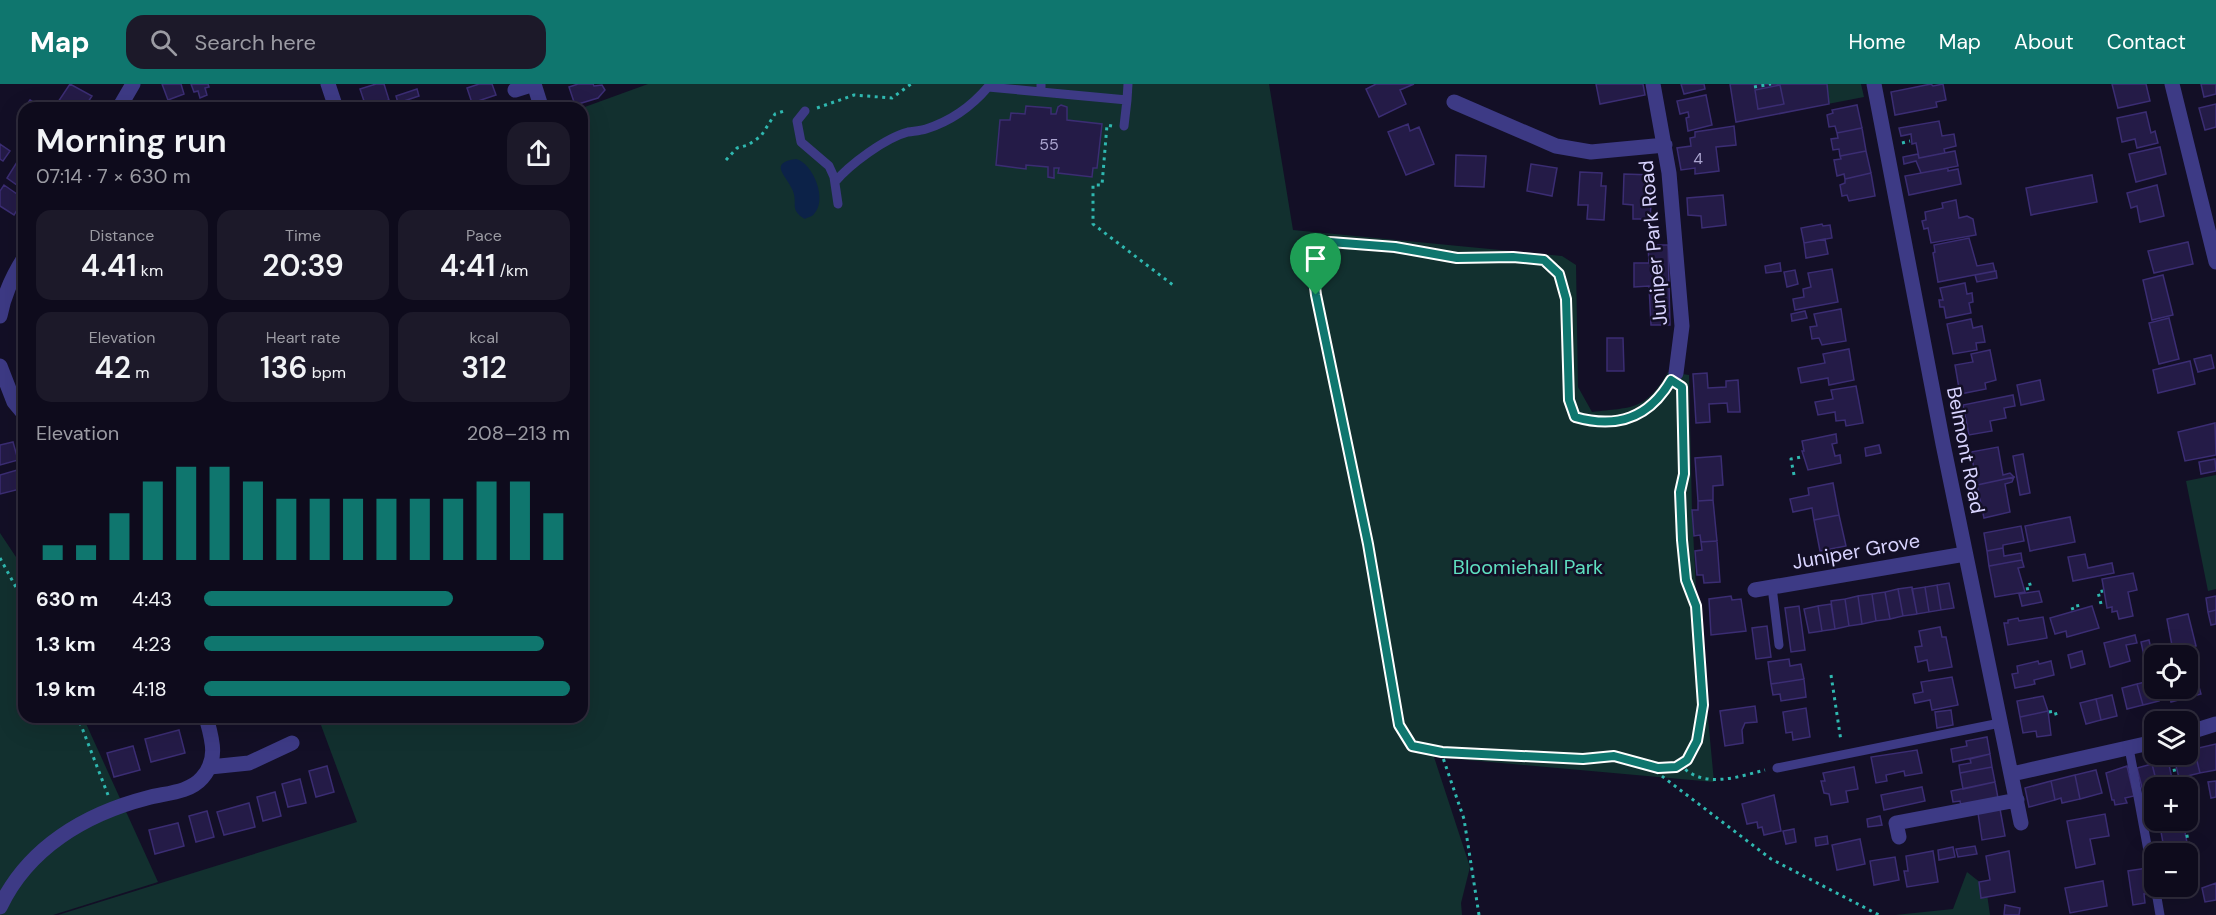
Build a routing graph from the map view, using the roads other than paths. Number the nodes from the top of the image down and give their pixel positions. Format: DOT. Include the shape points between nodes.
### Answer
graph roads {
  1 [pos="133,84"];
  2 [pos="328,84"];
  3 [pos="534,84"];
  4 [pos="1128,84"];
  5 [pos="1653,84"];
  6 [pos="1874,84"];
  7 [pos="2172,84"];
  8 [pos="1041,88"];
  9 [pos="515,90"];
  10 [pos="1127,100"];
  11 [pos="122,102"];
  12 [pos="334,102"];
  13 [pos="540,102"];
  14 [pos="1454,102"];
  15 [pos="805,111"];
  16 [pos="1124,126"];
  17 [pos="1665,145"];
  18 [pos="829,166"];
  19 [pos="844,170"];
  20 [pos="835,182"];
  21 [pos="838,204"];
  22 [pos="2216,262"];
  23 [pos="18,267"];
  24 [pos="0,316"];
  25 [pos="0,366"];
  26 [pos="1673,376"];
  27 [pos="18,407"];
  28 [pos="1965,554"];
  29 [pos="1772,587"];
  30 [pos="1755,590"];
  31 [pos="1779,645"];
  32 [pos="208,723"];
  33 [pos="2000,723"];
  34 [pos="2216,724"];
  35 [pos="2198,730"];
  36 [pos="292,743"];
  37 [pos="2144,744"];
  38 [pos="2129,748"];
  39 [pos="210,767"];
  40 [pos="1777,768"];
  41 [pos="2012,774"];
  42 [pos="2017,800"];
  43 [pos="2021,823"];
  44 [pos="1899,837"];
  45 [pos="2146,843"];
  46 [pos="2156,897"];
  47 [pos="0,907"];
  48 [pos="2160,915"];
  1 -- 11 [label="street"];
  2 -- 12 [label="street"];
  3 -- 9 [label="street"];
  3 -- 13 [label="street"];
  4 -- 10 [label="lane"];
  5 -- 17 [label="street, Juniper Park Road"];
  6 -- 28 [label="street, Belmont Road"];
  7 -- 22 [label="street"];
  8 -- 10 [label="lane"];
  8 -- 19 [label="lane" via="988,87 955,117 894,138"];
  10 -- 16 [label="lane"];
  14 -- 17 [label="street, Juniper Park Road" via="1556,146 1591,152"];
  15 -- 18 [label="lane" via="798,121 801,142"];
  17 -- 26 [label="street, Juniper Park Road" via="1682,326"];
  18 -- 19 [label="lane"];
  18 -- 20 [label="lane"];
  19 -- 20 [label="lane"];
  20 -- 21 [label="lane"];
  23 -- 24 [label="street" via="3,298"];
  25 -- 27 [label="street"];
  28 -- 29 [label="street, Juniper Grove"];
  28 -- 33 [label="street, Belmont Road"];
  29 -- 30 [label="street, Juniper Grove"];
  29 -- 31 [label="lane"];
  32 -- 39 [label="street" via="214,746"];
  33 -- 40 [label="lane"];
  33 -- 41 [label="street, Belmont Road"];
  34 -- 35 [label="street"];
  36 -- 39 [label="street" via="249,763"];
  37 -- 38 [label="street"];
  38 -- 41 [label="street"];
  38 -- 45 [label="lane"];
  39 -- 47 [label="street" via="201,780 184,789 114,808 65,831 35,856"];
  41 -- 42 [label="street, Belmont Road"];
  42 -- 43 [label="street, Belmont Road"];
  42 -- 44 [label="street" via="1896,823"];
  46 -- 48 [label="lane"];
}
